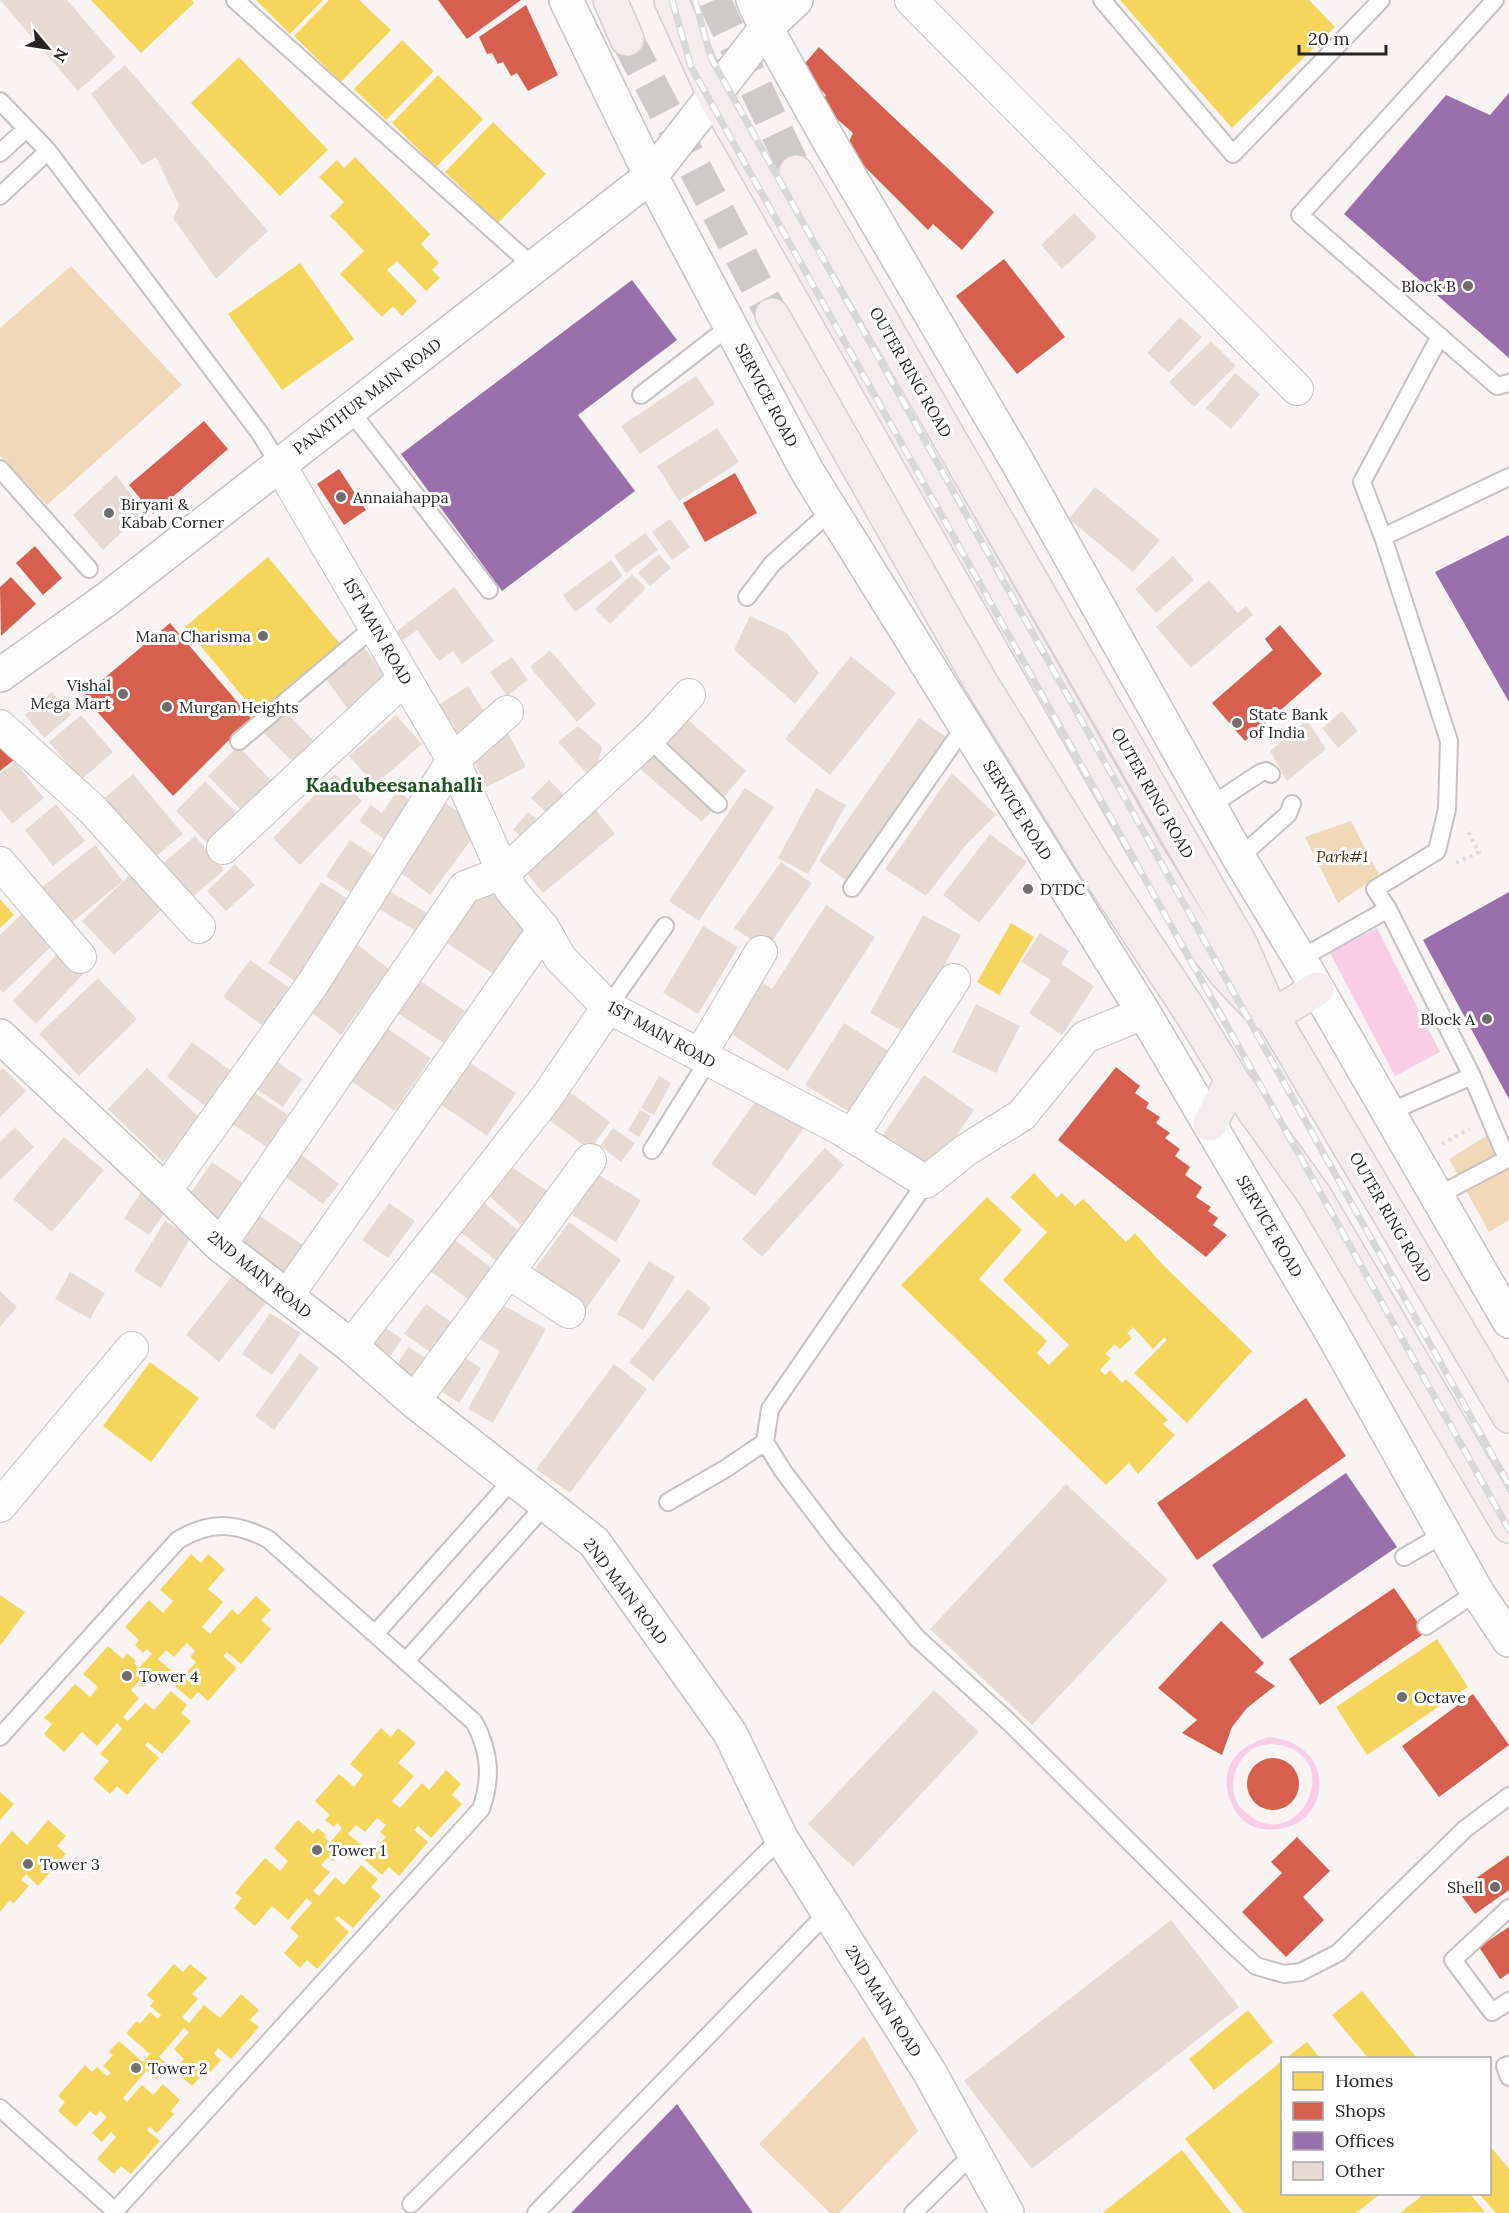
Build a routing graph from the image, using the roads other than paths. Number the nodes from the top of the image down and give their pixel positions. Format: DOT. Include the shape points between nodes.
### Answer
graph roads {
  1 [pos="235,0"];
  2 [pos="566,0"];
  3 [pos="610,0"];
  4 [pos="671,0"];
  5 [pos="796,0"];
  6 [pos="911,0"];
  7 [pos="1102,0"];
  8 [pos="1381,0"];
  9 [pos="1495,0"];
  10 [pos="760,14"];
  11 [pos="627,39"];
  12 [pos="714,95"];
  13 [pos="0,101"];
  14 [pos="26,129"];
  15 [pos="48,152"];
  16 [pos="0,153"];
  17 [pos="796,172"];
  18 [pos="651,176"];
  19 [pos="0,196"];
  20 [pos="535,268"];
  21 [pos="772,315"];
  22 [pos="730,326"];
  23 [pos="1440,336"];
  24 [pos="1509,383"];
  25 [pos="1298,389"];
  26 [pos="641,394"];
  27 [pos="349,410"];
  28 [pos="279,464"];
  29 [pos="0,469"];
  30 [pos="1509,477"];
  31 [pos="832,510"];
  32 [pos="1383,537"];
  33 [pos="89,569"];
  34 [pos="489,590"];
  35 [pos="747,597"];
  36 [pos="375,626"];
  37 [pos="3,668"];
  38 [pos="405,678"];
  39 [pos="689,695"];
  40 [pos="507,712"];
  41 [pos="0,726"];
  42 [pos="965,726"];
  43 [pos="648,738"];
  44 [pos="239,741"];
  45 [pos="453,760"];
  46 [pos="1271,774"];
  47 [pos="718,804"];
  48 [pos="1292,804"];
  49 [pos="1210,806"];
  50 [pos="223,848"];
  51 [pos="1239,858"];
  52 [pos="0,863"];
  53 [pos="505,872"];
  54 [pos="852,888"];
  55 [pos="1388,909"];
  56 [pos="665,926"];
  57 [pos="199,927"];
  58 [pos="544,929"];
  59 [pos="761,952"];
  60 [pos="80,957"];
  61 [pos="1300,958"];
  62 [pos="954,980"];
  63 [pos="1317,988"];
  64 [pos="608,1007"];
  65 [pos="1144,1013"];
  66 [pos="1277,1024"];
  67 [pos="1,1040"];
  68 [pos="704,1057"];
  69 [pos="1472,1076"];
  70 [pos="1232,1080"];
  71 [pos="1387,1113"];
  72 [pos="1210,1124"];
  73 [pos="852,1136"];
  74 [pos="652,1150"];
  75 [pos="1508,1159"];
  76 [pos="590,1160"];
  77 [pos="926,1182"];
  78 [pos="165,1191"];
  79 [pos="1437,1196"];
  80 [pos="220,1245"];
  81 [pos="508,1272"];
  82 [pos="287,1296"];
  83 [pos="569,1312"];
  84 [pos="1509,1321"];
  85 [pos="351,1346"];
  86 [pos="132,1348"];
  87 [pos="414,1401"];
  88 [pos="1509,1416"];
  89 [pos="765,1442"];
  90 [pos="513,1479"];
  91 [pos="668,1502"];
  92 [pos="546,1504"];
  93 [pos="0,1506"];
  94 [pos="1509,1526"];
  95 [pos="1444,1534"];
  96 [pos="1404,1557"];
  97 [pos="1477,1592"];
  98 [pos="1426,1626"];
  99 [pos="375,1634"];
  100 [pos="1509,1640"];
  101 [pos="406,1661"];
  102 [pos="0,1737"];
  103 [pos="1509,1796"];
  104 [pos="781,1838"];
  105 [pos="1509,1908"];
  106 [pos="828,1912"];
  107 [pos="1509,2001"];
  108 [pos="1509,2065"];
  109 [pos="1509,2077"];
  110 [pos="0,2108"];
  111 [pos="974,2153"];
  112 [pos="411,2204"];
  113 [pos="537,2213"];
  114 [pos="913,2213"];
  115 [pos="1007,2213"];
  1 -- 20 [label="lane"];
  2 -- 18 [label="street, SERVICE ROAD"];
  3 -- 11 [label="highway"];
  4 -- 12 [label="highway"];
  5 -- 10 [label="street, PANATHUR MAIN ROAD"];
  6 -- 25 [label="street"];
  7 -- 8 [label="lane" via="1233,154"];
  9 -- 23 [label="lane" via="1300,215"];
  10 -- 12 [label="street, PANATHUR MAIN ROAD"];
  10 -- 49 [label="street" via="828,140 1018,463"];
  12 -- 18 [label="street, PANATHUR MAIN ROAD"];
  12 -- 66 [label="highway" via="1183,914 1226,974"];
  13 -- 14 [label="lane"];
  14 -- 15 [label="lane"];
  14 -- 16 [label="lane"];
  15 -- 19 [label="lane"];
  15 -- 28 [label="lane"];
  17 -- 66 [label="highway, OUTER RING ROAD" via="1241,945"];
  18 -- 20 [label="street, PANATHUR MAIN ROAD"];
  18 -- 22 [label="street, SERVICE ROAD"];
  20 -- 27 [label="street, PANATHUR MAIN ROAD"];
  21 -- 70 [label="highway" via="980,681"];
  22 -- 26 [label="lane"];
  22 -- 31 [label="street, SERVICE ROAD"];
  23 -- 24 [label="lane" via="1497,386"];
  23 -- 32 [label="lane" via="1362,482"];
  27 -- 28 [label="street, PANATHUR MAIN ROAD"];
  27 -- 34 [label="lane"];
  28 -- 36 [label="street, 1ST MAIN ROAD"];
  28 -- 37 [label="street, PANATHUR MAIN ROAD" via="107,599"];
  29 -- 33 [label="lane"];
  30 -- 32 [label="lane"];
  31 -- 35 [label="lane" via="772,564"];
  31 -- 42 [label="street, SERVICE ROAD"];
  32 -- 55 [label="lane" via="1449,741 1447,809 1437,851 1375,889"];
  36 -- 38 [label="street, 1ST MAIN ROAD"];
  36 -- 44 [label="lane"];
  38 -- 45 [label="street, 1ST MAIN ROAD"];
  38 -- 50 [label="street"];
  39 -- 43 [label="street"];
  40 -- 45 [label="street"];
  41 -- 57 [label="street" via="92,808"];
  42 -- 54 [label="lane"];
  42 -- 65 [label="street, SERVICE ROAD"];
  43 -- 47 [label="lane"];
  43 -- 53 [label="street"];
  45 -- 53 [label="street, 1ST MAIN ROAD"];
  45 -- 78 [label="street" via="314,982"];
  46 -- 49 [label="lane" via="1260,773"];
  48 -- 51 [label="lane" via="1288,814"];
  49 -- 51 [label="street"];
  51 -- 61 [label="street"];
  52 -- 60 [label="street"];
  53 -- 58 [label="street, 1ST MAIN ROAD" via="511,890"];
  53 -- 80 [label="street" via="465,887"];
  55 -- 61 [label="lane"];
  55 -- 69 [label="lane"];
  56 -- 64 [label="lane"];
  58 -- 64 [label="street, 1ST MAIN ROAD" via="560,958"];
  58 -- 82 [label="street"];
  59 -- 68 [label="street"];
  61 -- 63 [label="street"];
  62 -- 73 [label="street"];
  63 -- 66 [label="highway"];
  63 -- 71 [label="street"];
  64 -- 68 [label="street, 1ST MAIN ROAD"];
  64 -- 85 [label="street" via="546,1098"];
  65 -- 72 [label="street, SERVICE ROAD"];
  65 -- 77 [label="street" via="1085,1037 1022,1115 966,1150"];
  66 -- 88 [label="highway, OUTER RING ROAD"];
  67 -- 78 [label="street, 2ND MAIN ROAD"];
  68 -- 73 [label="street, 1ST MAIN ROAD"];
  68 -- 74 [label="lane"];
  69 -- 71 [label="lane"];
  69 -- 75 [label="lane"];
  70 -- 72 [label="highway"];
  70 -- 94 [label="highway" via="1315,1196"];
  71 -- 79 [label="street"];
  72 -- 95 [label="street, SERVICE ROAD"];
  73 -- 77 [label="street, 1ST MAIN ROAD"];
  75 -- 79 [label="lane"];
  76 -- 81 [label="street"];
  77 -- 89 [label="lane" via="770,1409"];
  78 -- 80 [label="street, 2ND MAIN ROAD"];
  79 -- 84 [label="street"];
  80 -- 82 [label="street, 2ND MAIN ROAD"];
  81 -- 83 [label="street"];
  81 -- 87 [label="street"];
  82 -- 85 [label="street, 2ND MAIN ROAD"];
  85 -- 87 [label="street, 2ND MAIN ROAD"];
  86 -- 93 [label="street"];
  87 -- 90 [label="street, 2ND MAIN ROAD"];
  89 -- 91 [label="lane"];
  89 -- 103 [label="lane" via="836,1542 917,1638 1009,1722 1256,1966 1284,1974 1301,1972 1338,1953 1465,1829"];
  90 -- 92 [label="street, 2ND MAIN ROAD"];
  90 -- 99 [label="lane"];
  92 -- 101 [label="lane"];
  92 -- 104 [label="street, 2ND MAIN ROAD" via="594,1542 730,1733"];
  95 -- 96 [label="lane"];
  95 -- 97 [label="street, SERVICE ROAD"];
  97 -- 98 [label="lane"];
  97 -- 100 [label="street, SERVICE ROAD"];
  99 -- 101 [label="lane"];
  99 -- 102 [label="lane" via="268,1539 234,1527 203,1528 177,1540"];
  101 -- 110 [label="lane" via="474,1722 481,1735 489,1777 481,1809 115,2211"];
  104 -- 106 [label="street, 2ND MAIN ROAD"];
  104 -- 112 [label="lane"];
  105 -- 107 [label="lane" via="1453,1960 1492,2012"];
  106 -- 111 [label="street, 2ND MAIN ROAD" via="930,2073"];
  106 -- 113 [label="lane"];
  108 -- 109 [label="lane" via="1505,2066"];
  111 -- 114 [label="lane"];
  111 -- 115 [label="street, 2ND MAIN ROAD"];
}
